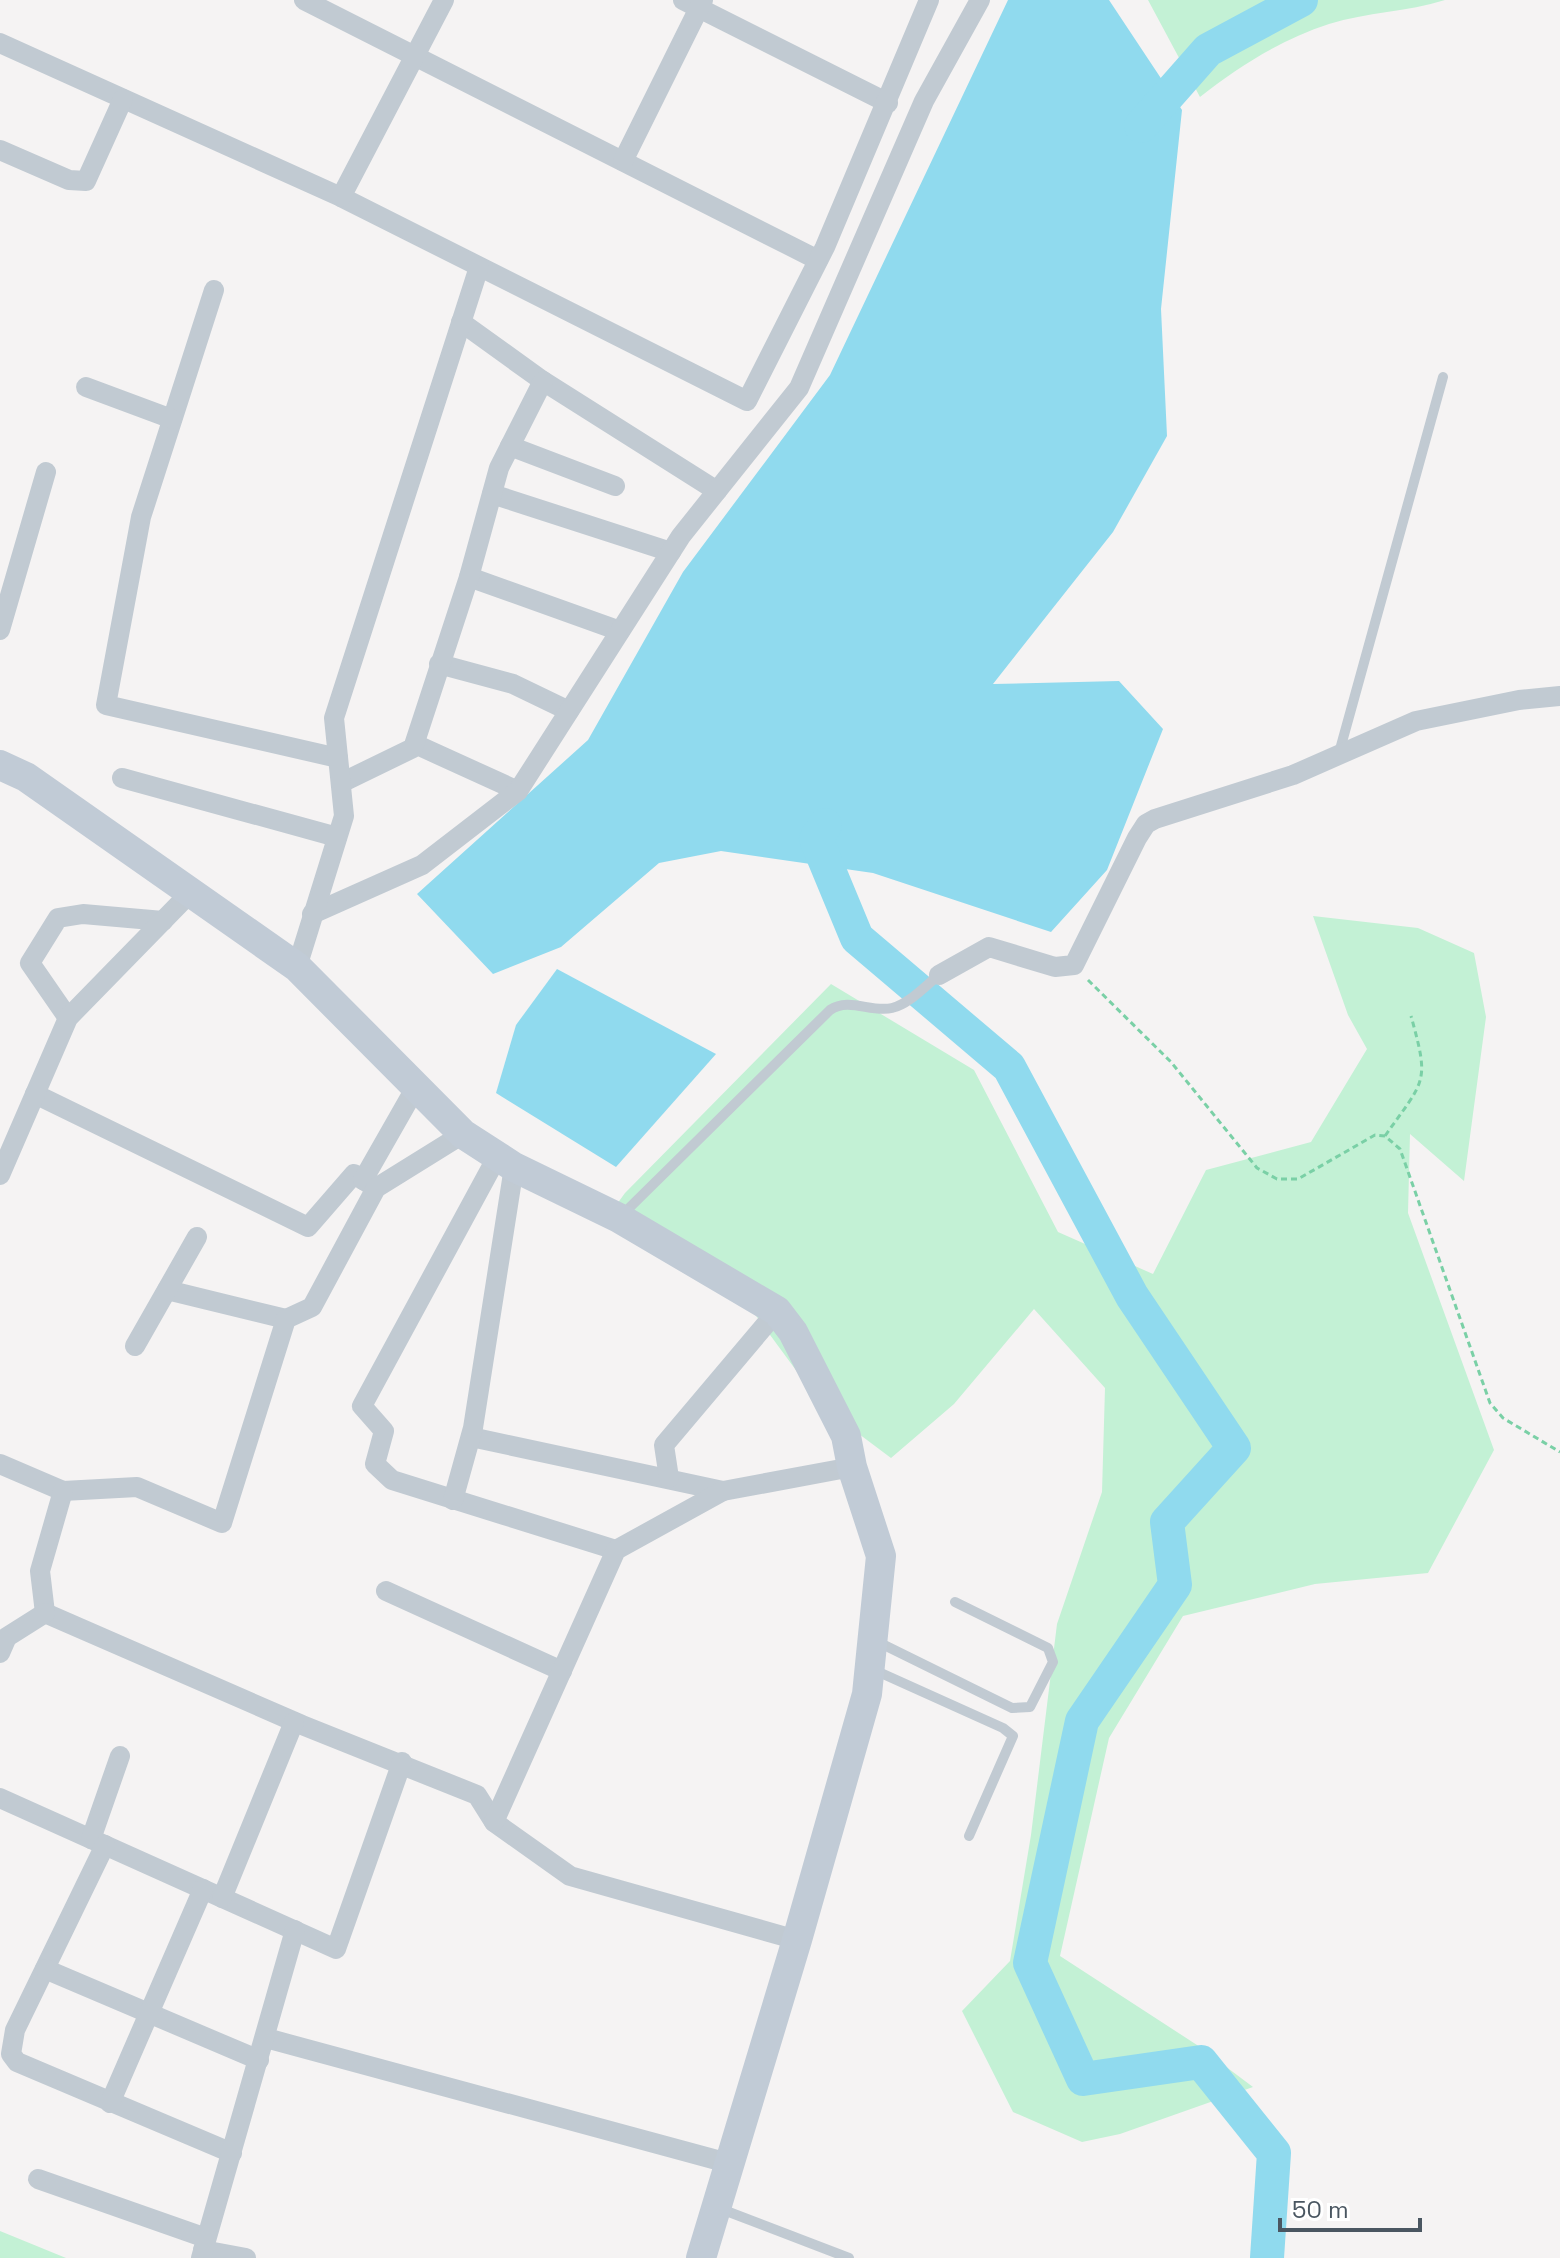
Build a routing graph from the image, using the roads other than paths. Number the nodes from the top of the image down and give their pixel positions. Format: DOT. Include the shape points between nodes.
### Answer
graph roads {
  1 [pos="304,0"];
  2 [pos="444,0"];
  3 [pos="929,0"];
  4 [pos="980,0"];
  5 [pos="695,3"];
  6 [pos="0,43"];
  7 [pos="415,56"];
  8 [pos="123,99"];
  9 [pos="888,103"];
  10 [pos="0,150"];
  11 [pos="623,161"];
  12 [pos="341,197"];
  13 [pos="818,260"];
  14 [pos="479,267"];
  15 [pos="214,290"];
  16 [pos="461,322"];
  17 [pos="1443,377"];
  18 [pos="543,381"];
  19 [pos="86,387"];
  20 [pos="172,419"];
  21 [pos="510,446"];
  22 [pos="46,472"];
  23 [pos="615,486"];
  24 [pos="717,491"];
  25 [pos="492,494"];
  26 [pos="671,552"];
  27 [pos="469,577"];
  28 [pos="0,630"];
  29 [pos="620,631"];
  30 [pos="439,664"];
  31 [pos="1560,696"];
  32 [pos="569,711"];
  33 [pos="415,744"];
  34 [pos="1339,755"];
  35 [pos="338,758"];
  36 [pos="0,765"];
  37 [pos="122,778"];
  38 [pos="341,783"];
  39 [pos="518,791"];
  40 [pos="337,837"];
  41 [pos="192,891"];
  42 [pos="312,914"];
  43 [pos="163,921"];
  44 [pos="297,967"];
  45 [pos="939,975"];
  46 [pos="68,1018"];
  47 [pos="416,1087"];
  48 [pos="35,1094"];
  49 [pos="463,1134"];
  50 [pos="6,1146"];
  51 [pos="505,1162"];
  52 [pos="0,1175"];
  53 [pos="370,1184"];
  54 [pos="619,1218"];
  55 [pos="197,1237"];
  56 [pos="167,1290"];
  57 [pos="777,1311"];
  58 [pos="286,1319"];
  59 [pos="135,1346"];
  60 [pos="471,1437"];
  61 [pos="0,1464"];
  62 [pos="852,1467"];
  63 [pos="669,1478"];
  64 [pos="63,1491"];
  65 [pos="723,1491"];
  66 [pos="453,1500"];
  67 [pos="616,1550"];
  68 [pos="386,1591"];
  69 [pos="955,1602"];
  70 [pos="45,1613"];
  71 [pos="0,1653"];
  72 [pos="871,1654"];
  73 [pos="562,1671"];
  74 [pos="294,1722"];
  75 [pos="120,1756"];
  76 [pos="402,1762"];
  77 [pos="0,1798"];
  78 [pos="494,1822"];
  79 [pos="969,1836"];
  80 [pos="98,1842"];
  81 [pos="213,1893"];
  82 [pos="295,1930"];
  83 [pos="797,1940"];
  84 [pos="45,1969"];
  85 [pos="149,2014"];
  86 [pos="266,2038"];
  87 [pos="259,2060"];
  88 [pos="110,2103"];
  89 [pos="232,2153"];
  90 [pos="728,2163"];
  91 [pos="38,2179"];
  92 [pos="715,2206"];
  93 [pos="203,2249"];
  94 [pos="246,2258"];
  95 [pos="701,2258"];
  96 [pos="849,2258"];
  1 -- 7 [label="street"];
  2 -- 7 [label="street"];
  3 -- 9 [label="street"];
  4 -- 24 [label="street" via="924,101 799,388"];
  5 -- 9 [label="street"];
  5 -- 11 [label="street"];
  6 -- 8 [label="street"];
  7 -- 11 [label="street"];
  7 -- 12 [label="street"];
  8 -- 10 [label="street" via="86,181 69,180"];
  8 -- 12 [label="street"];
  9 -- 13 [label="street"];
  11 -- 13 [label="street"];
  12 -- 14 [label="street"];
  13 -- 14 [label="street" via="747,401"];
  14 -- 16 [label="street"];
  15 -- 20 [label="street"];
  16 -- 18 [label="street"];
  16 -- 35 [label="street" via="334,718"];
  17 -- 34 [label="lane"];
  18 -- 21 [label="street"];
  18 -- 24 [label="street"];
  19 -- 20 [label="street"];
  20 -- 35 [label="street" via="141,517 106,705"];
  21 -- 23 [label="street"];
  21 -- 25 [label="street"];
  22 -- 28 [label="street"];
  24 -- 26 [label="street"];
  25 -- 26 [label="street"];
  25 -- 27 [label="street"];
  26 -- 29 [label="street"];
  27 -- 29 [label="street"];
  27 -- 30 [label="street"];
  29 -- 32 [label="street"];
  30 -- 32 [label="street" via="513,684"];
  30 -- 33 [label="street"];
  31 -- 34 [label="street" via="1416,721"];
  32 -- 39 [label="street"];
  33 -- 38 [label="street"];
  33 -- 39 [label="street"];
  34 -- 45 [label="street" via="1146,824 1074,965 1055,967 989,947"];
  35 -- 38 [label="street"];
  36 -- 41 [label="street" via="26,777"];
  37 -- 40 [label="street"];
  38 -- 40 [label="street" via="344,816"];
  39 -- 42 [label="street" via="422,865"];
  40 -- 42 [label="street"];
  41 -- 43 [label="street"];
  41 -- 44 [label="street"];
  42 -- 44 [label="street"];
  43 -- 46 [label="street"];
  43 -- 46 [label="street" via="83,914 58,918 30,963"];
  44 -- 47 [label="street"];
  45 -- 54 [label="lane" via="891,1009 845,1004 830,1010"];
  46 -- 48 [label="street"];
  47 -- 49 [label="street"];
  47 -- 53 [label="street"];
  48 -- 50 [label="street"];
  48 -- 53 [label="street" via="308,1227 354,1174"];
  49 -- 51 [label="street"];
  49 -- 53 [label="street"];
  50 -- 52 [label="street"];
  51 -- 54 [label="street"];
  51 -- 60 [label="street"];
  51 -- 66 [label="street" via="362,1406 384,1431 375,1464 392,1480"];
  53 -- 58 [label="street" via="312,1307"];
  54 -- 57 [label="street"];
  55 -- 56 [label="street"];
  56 -- 58 [label="street"];
  56 -- 59 [label="street"];
  57 -- 62 [label="street" via="846,1436"];
  57 -- 63 [label="street" via="664,1445"];
  58 -- 64 [label="street" via="222,1523 137,1487"];
  60 -- 63 [label="street"];
  60 -- 66 [label="street"];
  61 -- 64 [label="street"];
  62 -- 65 [label="street"];
  62 -- 72 [label="street" via="881,1556"];
  63 -- 65 [label="street"];
  64 -- 70 [label="street" via="40,1571"];
  65 -- 67 [label="street"];
  66 -- 67 [label="street"];
  67 -- 73 [label="street"];
  68 -- 73 [label="street"];
  69 -- 72 [label="lane" via="1048,1648 1053,1662 1030,1707 1012,1708"];
  70 -- 71 [label="street" via="7,1637"];
  70 -- 74 [label="street"];
  72 -- 79 [label="lane" via="1013,1736"];
  72 -- 83 [label="street" via="867,1694"];
  73 -- 78 [label="street"];
  74 -- 76 [label="street"];
  74 -- 81 [label="street"];
  75 -- 80 [label="street"];
  76 -- 78 [label="street" via="477,1795"];
  76 -- 82 [label="street" via="336,1949"];
  77 -- 80 [label="street"];
  78 -- 83 [label="street" via="570,1876"];
  80 -- 81 [label="street"];
  80 -- 84 [label="street"];
  81 -- 82 [label="street"];
  81 -- 85 [label="street"];
  82 -- 86 [label="street"];
  83 -- 90 [label="street"];
  84 -- 85 [label="street"];
  84 -- 88 [label="street" via="15,2030 11,2054 17,2062"];
  85 -- 87 [label="street"];
  85 -- 88 [label="street"];
  86 -- 87 [label="street"];
  86 -- 90 [label="street"];
  87 -- 89 [label="street"];
  88 -- 89 [label="street"];
  89 -- 93 [label="street"];
  90 -- 92 [label="street"];
  91 -- 93 [label="street"];
  92 -- 95 [label="street"];
  92 -- 96 [label="lane"];
  93 -- 94 [label="street"];
}
